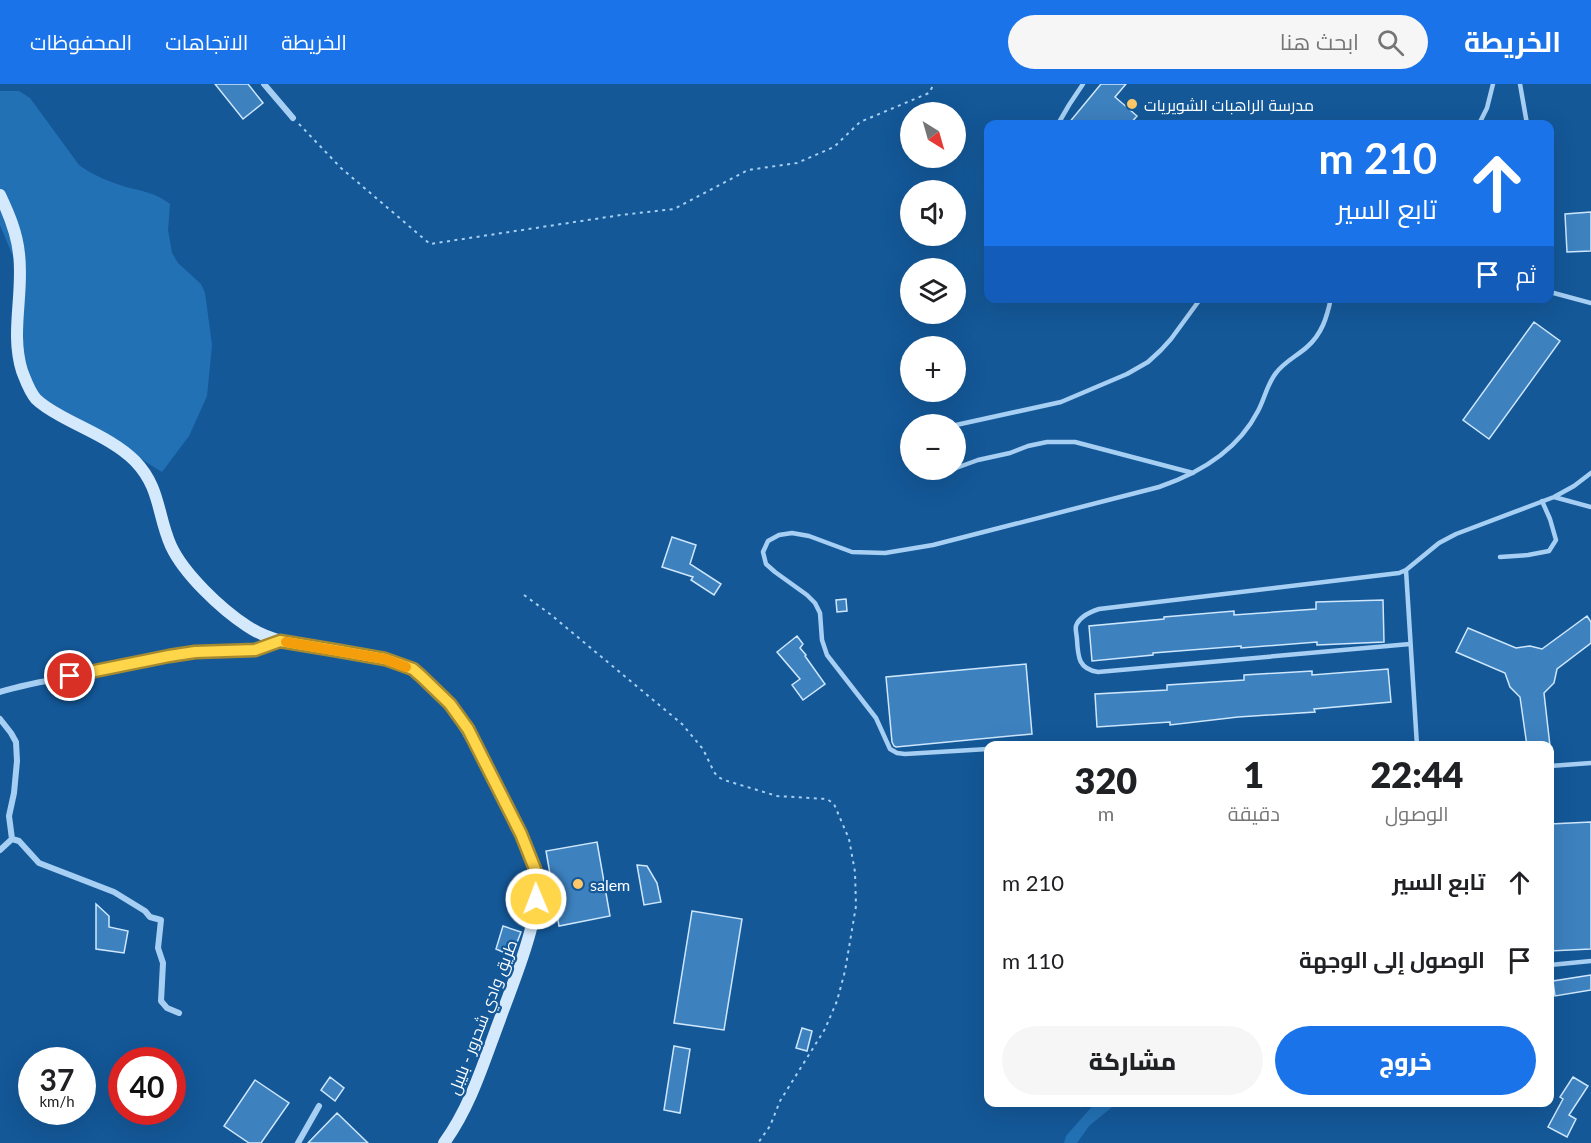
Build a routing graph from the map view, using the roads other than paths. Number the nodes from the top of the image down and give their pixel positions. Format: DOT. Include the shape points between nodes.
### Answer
graph roads {
  1 [pos="264,84"];
  2 [pos="1083,84"];
  3 [pos="1493,84"];
  4 [pos="1520,84"];
  5 [pos="293,118"];
  6 [pos="1060,120"];
  7 [pos="1481,120"];
  8 [pos="1526,120"];
  9 [pos="0,195"];
  10 [pos="1554,293"];
  11 [pos="1197,303"];
  12 [pos="1330,303"];
  13 [pos="1591,303"];
  14 [pos="966,423"];
  15 [pos="966,464"];
  16 [pos="1193,473"];
  17 [pos="1591,473"];
  18 [pos="1554,497"];
  19 [pos="1542,501"];
  20 [pos="1591,507"];
  21 [pos="1500,557"];
  22 [pos="1406,570"];
  23 [pos="280,641"];
  24 [pos="1410,644"];
  25 [pos="0,692"];
  26 [pos="0,719"];
  27 [pos="1417,741"];
  28 [pos="984,749"];
  29 [pos="1591,763"];
  30 [pos="1554,766"];
  31 [pos="12,838"];
  32 [pos="0,850"];
  33 [pos="1591,962"];
  34 [pos="1554,965"];
  35 [pos="179,1013"];
  36 [pos="319,1107"];
  37 [pos="298,1143"];
  38 [pos="444,1143"];
  1 -- 5 [label="street"];
  2 -- 6 [label="lane"];
  3 -- 7 [label="lane"];
  4 -- 8 [label="lane"];
  9 -- 23 [label="street, طريق وادي شحرور - بليبل" via="20,256 17,348 28,387 43,405 134,460 152,483 178,559 230,614"];
  10 -- 13 [label="lane"];
  11 -- 14 [label="lane" via="1161,350 1127,374 1061,402"];
  12 -- 16 [label="lane" via="1319,334 1276,373 1246,429 1214,461"];
  15 -- 16 [label="lane" via="1047,442 1075,442"];
  16 -- 28 [label="lane" via="1159,487 885,554 852,552 792,533 768,541 764,552 766,564 815,603 827,655 876,718 891,748 905,754"];
  17 -- 18 [label="lane"];
  18 -- 19 [label="lane"];
  18 -- 20 [label="lane"];
  19 -- 21 [label="lane" via="1556,540 1549,550"];
  19 -- 22 [label="lane" via="1456,534"];
  22 -- 24 [label="lane"];
  22 -- 24 [label="lane" via="1099,609 1081,618 1076,627 1080,662 1098,672"];
  23 -- 25 [label="street" via="255,650 159,657"];
  23 -- 38 [label="street, طريق وادي شحرور - بليبل" via="385,659 421,676 450,704 468,729 535,869 536,899 528,942 478,1079"];
  24 -- 27 [label="lane"];
  26 -- 31 [label="street" via="16,742 9,816"];
  29 -- 30 [label="lane"];
  31 -- 32 [label="street"];
  31 -- 35 [label="street" via="39,863 114,892 150,917 161,920 161,1001"];
  33 -- 34 [label="lane"];
  36 -- 37 [label="street"];
}
